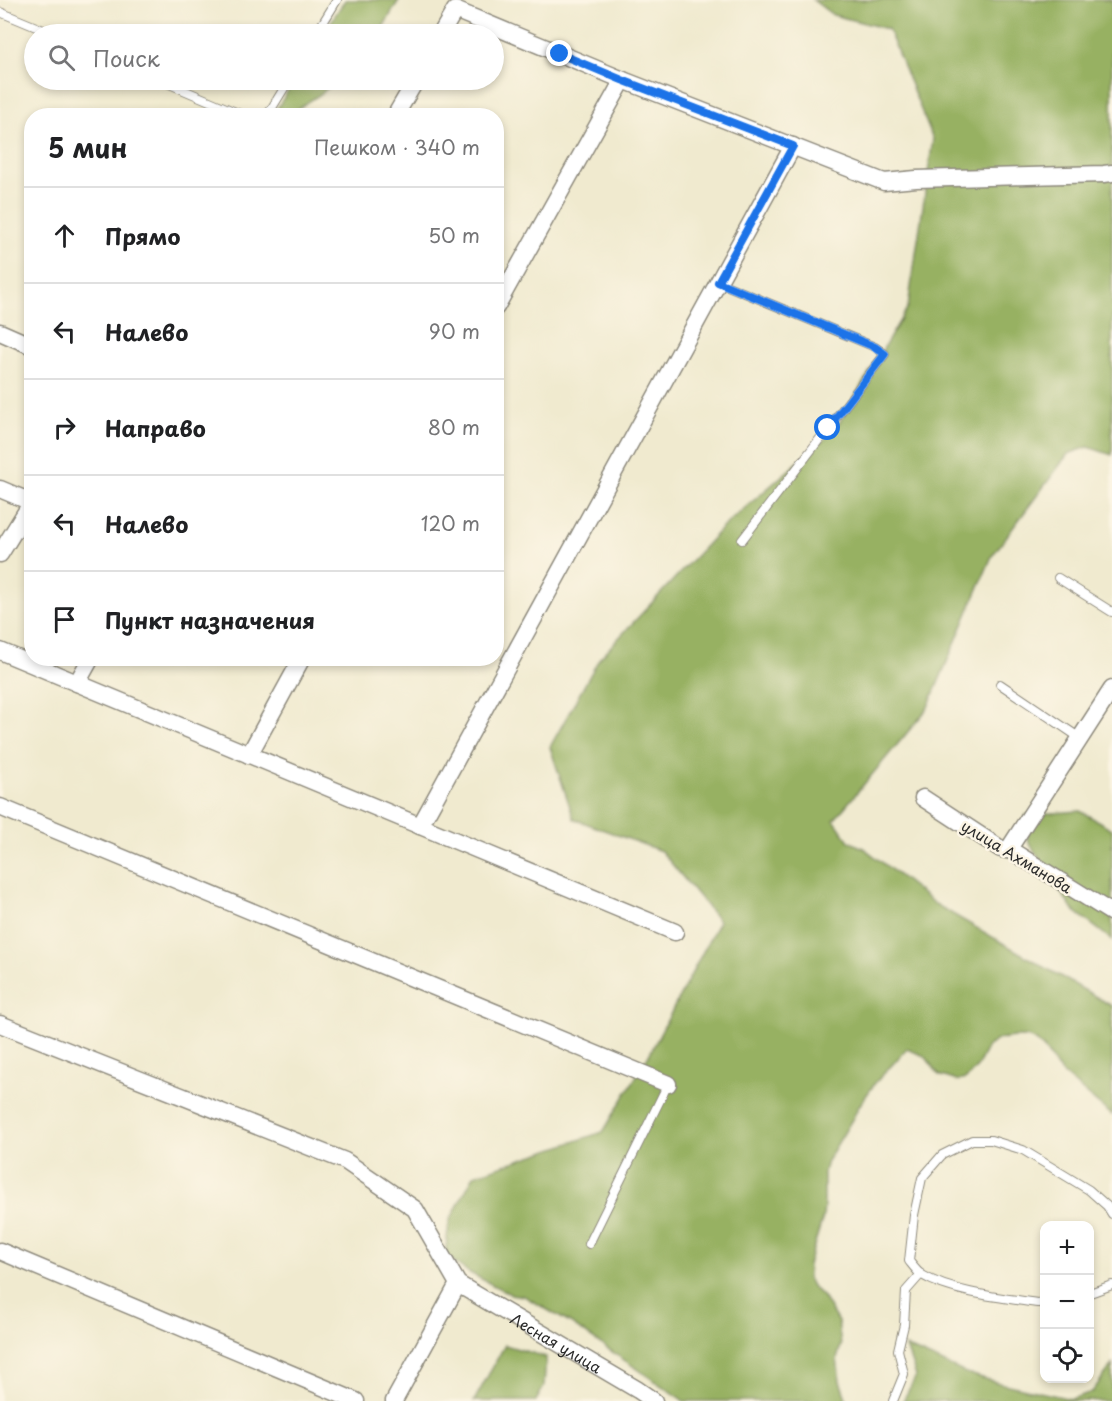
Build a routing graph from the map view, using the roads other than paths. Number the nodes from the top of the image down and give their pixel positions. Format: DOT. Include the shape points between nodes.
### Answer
graph roads {
  1 [pos="338,0"];
  2 [pos="0,12"];
  3 [pos="29,24"];
  4 [pos="322,24"];
  5 [pos="446,24"];
  6 [pos="488,24"];
  7 [pos="504,31"];
  8 [pos="622,80"];
  9 [pos="184,90"];
  10 [pos="283,90"];
  11 [pos="410,90"];
  12 [pos="226,108"];
  13 [pos="272,108"];
  14 [pos="400,108"];
  15 [pos="793,146"];
  16 [pos="1112,173"];
  17 [pos="718,282"];
  18 [pos="504,294"];
  19 [pos="0,332"];
  20 [pos="24,342"];
  21 [pos="0,489"];
  22 [pos="24,499"];
  23 [pos="24,514"];
  24 [pos="742,540"];
  25 [pos="0,554"];
  26 [pos="1058,578"];
  27 [pos="1112,612"];
  28 [pos="0,651"];
  29 [pos="24,661"];
  30 [pos="36,666"];
  31 [pos="87,666"];
  32 [pos="298,666"];
  33 [pos="77,683"];
  34 [pos="1000,684"];
  35 [pos="1112,689"];
  36 [pos="1080,738"];
  37 [pos="249,755"];
  38 [pos="922,798"];
  39 [pos="0,807"];
  40 [pos="420,826"];
  41 [pos="1008,850"];
  42 [pos="1112,913"];
  43 [pos="675,932"];
  44 [pos="0,1024"];
  45 [pos="668,1084"];
  46 [pos="1112,1214"];
  47 [pos="589,1244"];
  48 [pos="0,1251"];
  49 [pos="921,1274"];
  50 [pos="458,1284"];
  51 [pos="1112,1285"];
  52 [pos="1094,1291"];
  53 [pos="1040,1303"];
  54 [pos="635,1395"];
  55 [pos="356,1401"];
  56 [pos="394,1401"];
  57 [pos="654,1401"];
  58 [pos="893,1401"];
  1 -- 4 [label="lane"];
  2 -- 3 [label="lane"];
  5 -- 6 [label="street" via="454,10"];
  7 -- 8 [label="street"];
  8 -- 15 [label="street"];
  8 -- 18 [label="street"];
  9 -- 12 [label="lane"];
  10 -- 13 [label="lane"];
  11 -- 14 [label="street"];
  15 -- 16 [label="street" via="884,182"];
  15 -- 17 [label="street"];
  17 -- 24 [label="lane" via="885,354"];
  17 -- 40 [label="street"];
  19 -- 20 [label="street"];
  21 -- 22 [label="street"];
  23 -- 25 [label="street"];
  26 -- 27 [label="lane"];
  28 -- 29 [label="street"];
  30 -- 33 [label="street"];
  31 -- 33 [label="street"];
  32 -- 37 [label="street"];
  33 -- 37 [label="street"];
  34 -- 36 [label="lane"];
  35 -- 36 [label="street"];
  36 -- 41 [label="street"];
  37 -- 40 [label="street"];
  38 -- 41 [label="street, улица Ахманова"];
  39 -- 45 [label="street"];
  40 -- 43 [label="street"];
  41 -- 42 [label="street, улица Ахманова"];
  44 -- 50 [label="street" via="345,1161 415,1209"];
  45 -- 47 [label="lane"];
  46 -- 49 [label="lane" via="1089,1190 1023,1150 991,1140 972,1140 942,1155 922,1178 909,1261"];
  48 -- 55 [label="street"];
  49 -- 53 [label="lane" via="950,1287"];
  49 -- 58 [label="lane" via="906,1291 904,1325 897,1350 904,1374"];
  50 -- 54 [label="street, Лесная улица"];
  50 -- 56 [label="street"];
  51 -- 52 [label="lane"];
  54 -- 57 [label="street, Лесная улица"];
}
